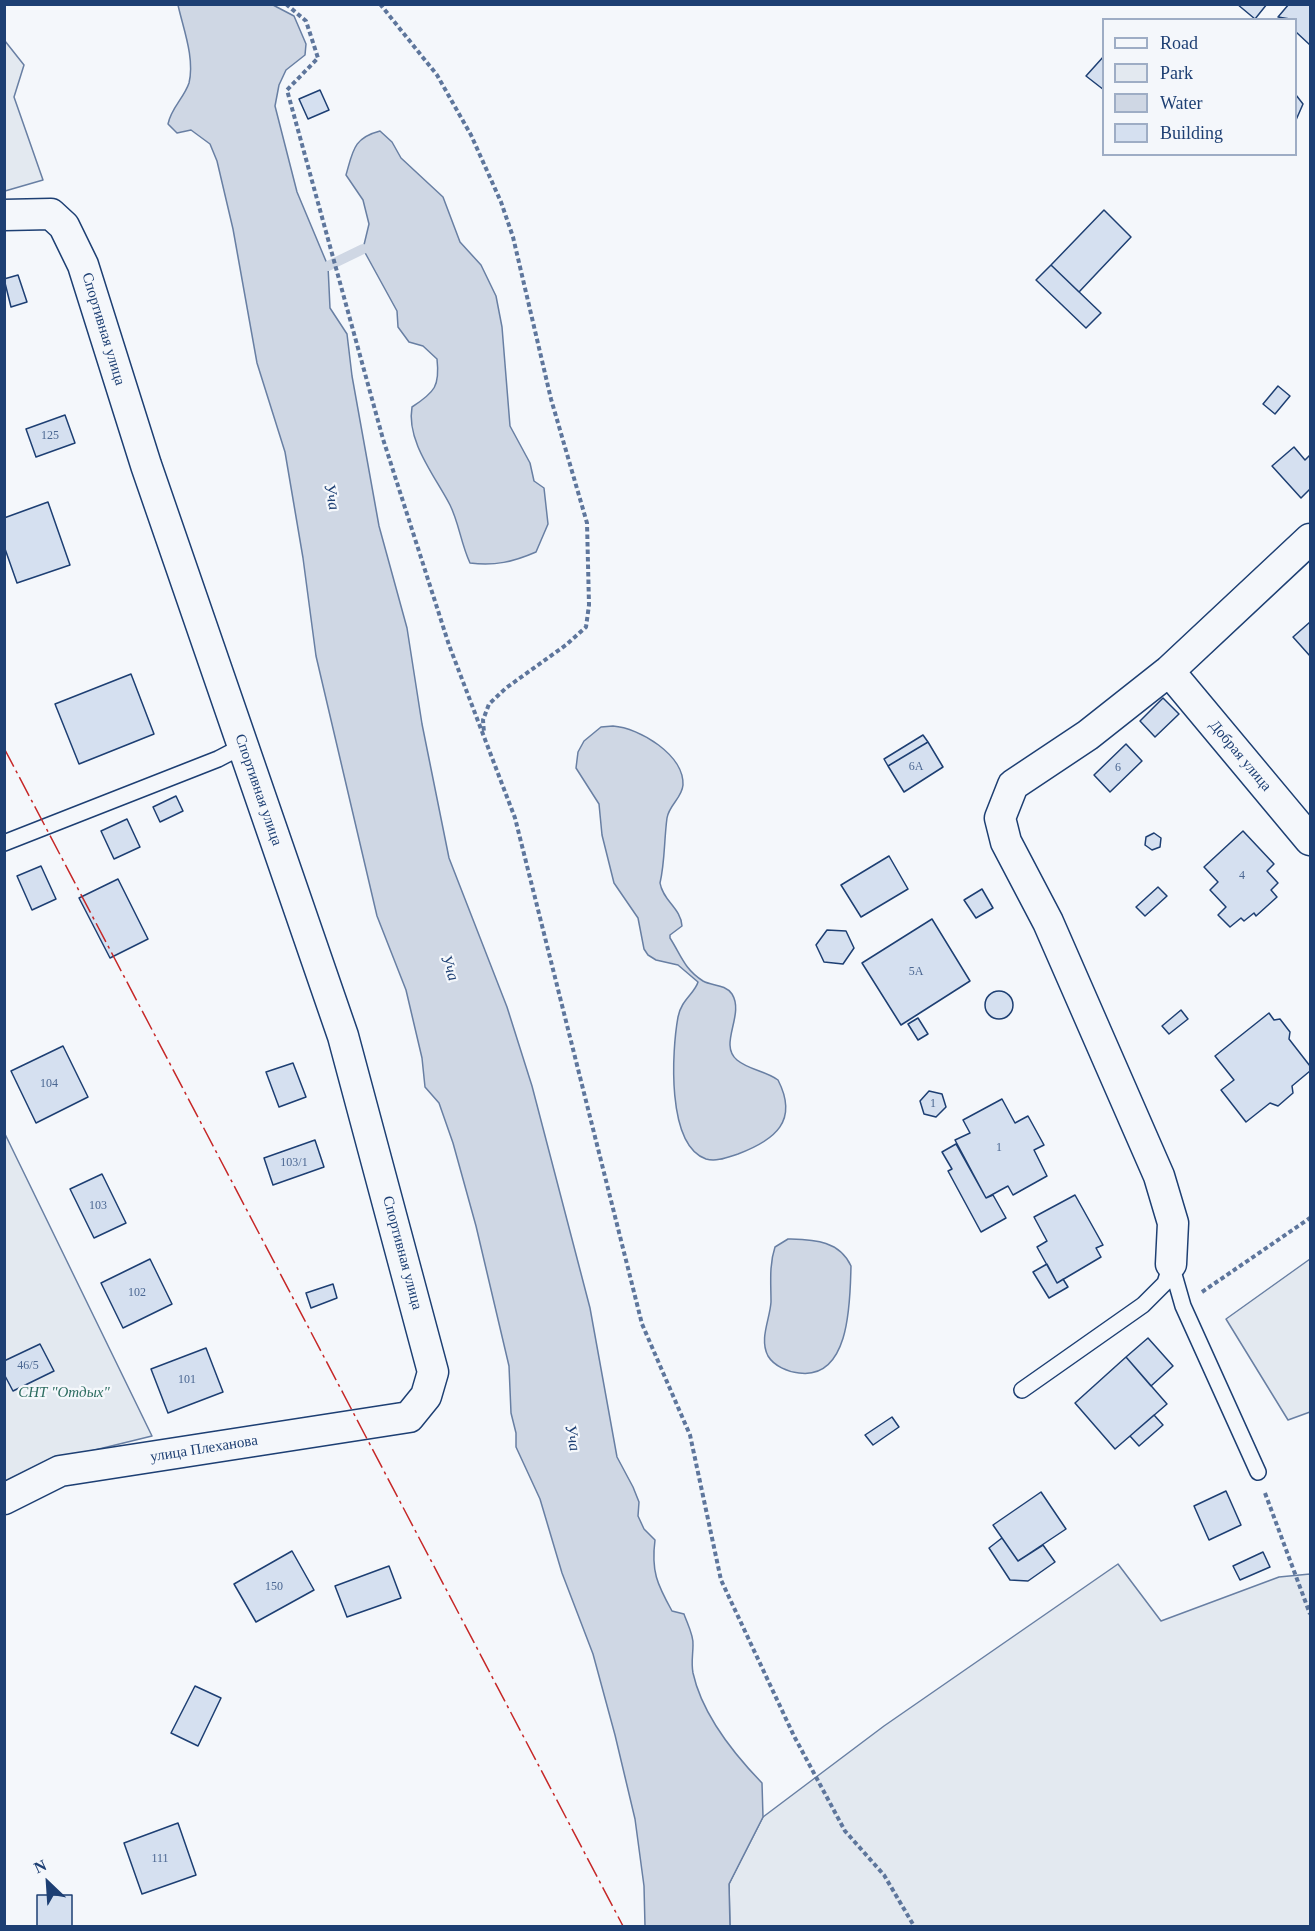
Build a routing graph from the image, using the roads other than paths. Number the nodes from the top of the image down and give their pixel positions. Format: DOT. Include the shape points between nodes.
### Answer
graph roads {
  1 [pos="4,215"];
  2 [pos="1311,539"];
  3 [pos="1169,671"];
  4 [pos="243,746"];
  5 [pos="1311,840"];
  6 [pos="4,843"];
  7 [pos="1171,1264"];
  8 [pos="1022,1390"];
  9 [pos="409,1417"];
  10 [pos="1258,1472"];
  11 [pos="4,1499"];
  1 -- 4 [label="street, Спортивная улица" via="51,214 64,226 83,265 146,465"];
  2 -- 3 [label="street"];
  3 -- 5 [label="street, Добрая улица"];
  3 -- 7 [label="street" via="1088,735 1013,785 999,818 1006,842 1048,922 1159,1176 1173,1223"];
  4 -- 6 [label="lane"];
  4 -- 9 [label="street, Спортивная улица" via="343,1036 433,1372 426,1396"];
  7 -- 8 [label="lane" via="1165,1283 1143,1305"];
  7 -- 10 [label="lane" via="1183,1306"];
  9 -- 11 [label="street, улица Плеханова" via="60,1471"];
}
